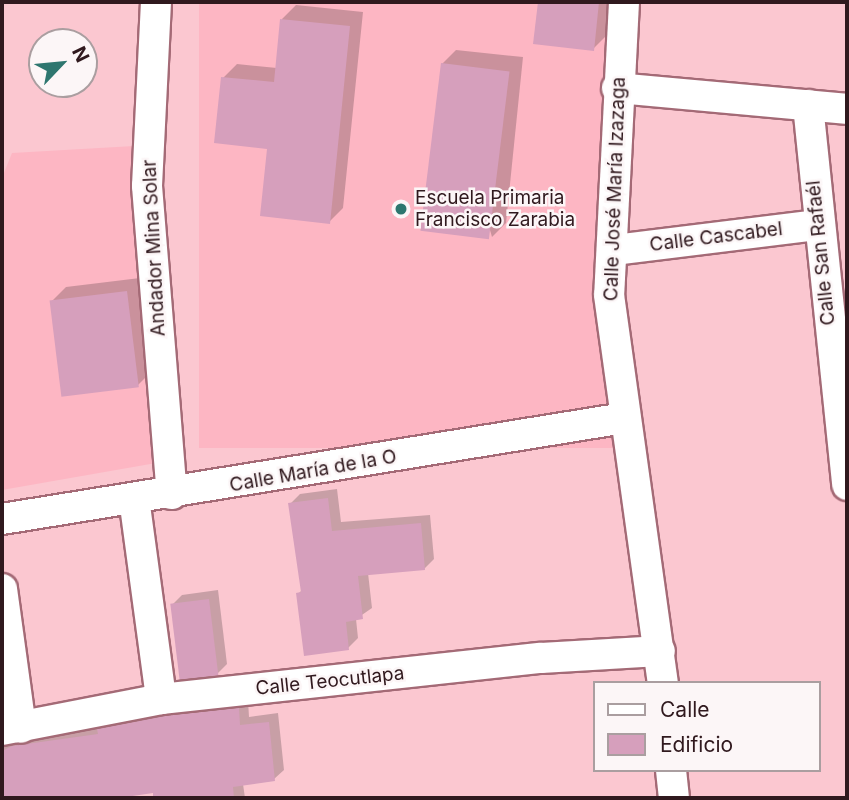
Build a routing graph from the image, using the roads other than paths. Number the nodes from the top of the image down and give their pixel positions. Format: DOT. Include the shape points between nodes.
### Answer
graph roads {
  1 [pos="156,2"];
  2 [pos="624,2"];
  3 [pos="617,88"];
  4 [pos="808,105"];
  5 [pos="847,109"];
  6 [pos="817,225"];
  7 [pos="614,250"];
  8 [pos="624,418"];
  9 [pos="847,485"];
  10 [pos="172,495"];
  11 [pos="134,498"];
  12 [pos="2,519"];
  13 [pos="2,589"];
  14 [pos="660,651"];
  15 [pos="663,681"];
  16 [pos="161,699"];
  17 [pos="11,729"];
  18 [pos="671,772"];
  19 [pos="674,798"];
  1 -- 10 [label="street, Andador Mina Solar" via="147,186"];
  2 -- 3 [label="street, Calle José María Izazaga"];
  3 -- 4 [label="street"];
  3 -- 7 [label="street, Calle José María Izazaga"];
  4 -- 5 [label="street"];
  4 -- 6 [label="street, Calle San Rafaél"];
  6 -- 7 [label="street, Calle Cascabel"];
  6 -- 9 [label="street, Calle San Rafaél"];
  7 -- 8 [label="street, Calle José María Izazaga" via="609,295"];
  8 -- 10 [label="street, Calle María de la O"];
  8 -- 14 [label="street, Calle José María Izazaga"];
  10 -- 11 [label="street, Calle María de la O"];
  11 -- 12 [label="street, Calle María de la O"];
  11 -- 16 [label="street"];
  13 -- 17 [label="street"];
  14 -- 15 [label="street, Calle José María Izazaga"];
  14 -- 16 [label="street, Calle Teocutlapa" via="541,658"];
  16 -- 17 [label="street, Calle Teocutlapa"];
  18 -- 19 [label="street"];
}
